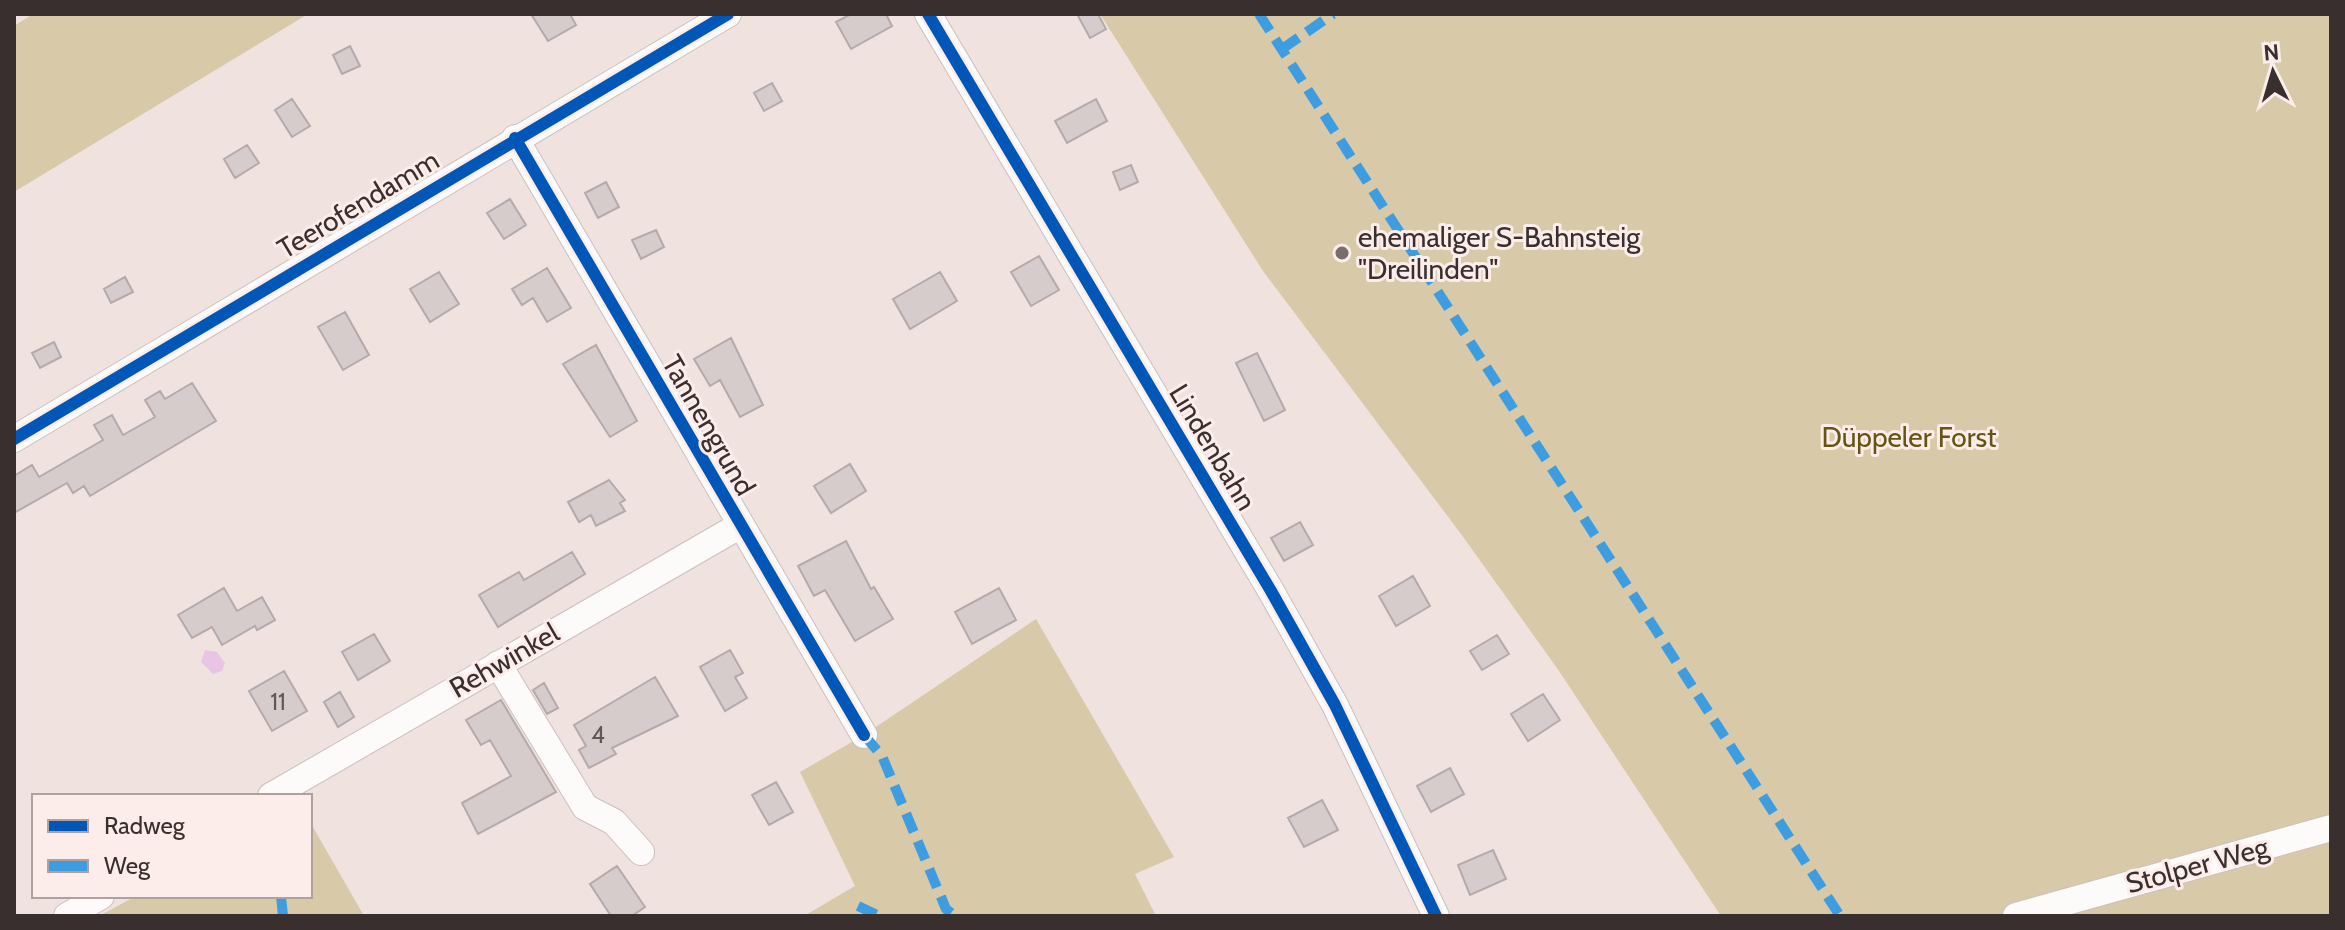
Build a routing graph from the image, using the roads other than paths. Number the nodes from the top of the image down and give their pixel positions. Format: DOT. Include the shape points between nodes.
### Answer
graph roads {
  1 [pos="728,14"];
  2 [pos="928,14"];
  3 [pos="515,138"];
  4 [pos="14,439"];
  5 [pos="739,526"];
  6 [pos="498,664"];
  7 [pos="864,735"];
  8 [pos="274,794"];
  9 [pos="2331,828"];
  10 [pos="641,852"];
  11 [pos="98,898"];
  12 [pos="67,916"];
  13 [pos="1436,916"];
  14 [pos="2016,916"];
  1 -- 3 [label="street, Teerofendamm"];
  2 -- 13 [label="street, Lindenbahn" via="1278,604 1342,718"];
  3 -- 4 [label="street, Teerofendamm"];
  3 -- 5 [label="street, Tannengrund"];
  5 -- 6 [label="street, Rehwinkel"];
  5 -- 7 [label="street, Tannengrund"];
  6 -- 8 [label="street, Rehwinkel"];
  6 -- 10 [label="street" via="585,807 614,822"];
  9 -- 14 [label="street, Stolper Weg"];
  11 -- 12 [label="street"];
}
